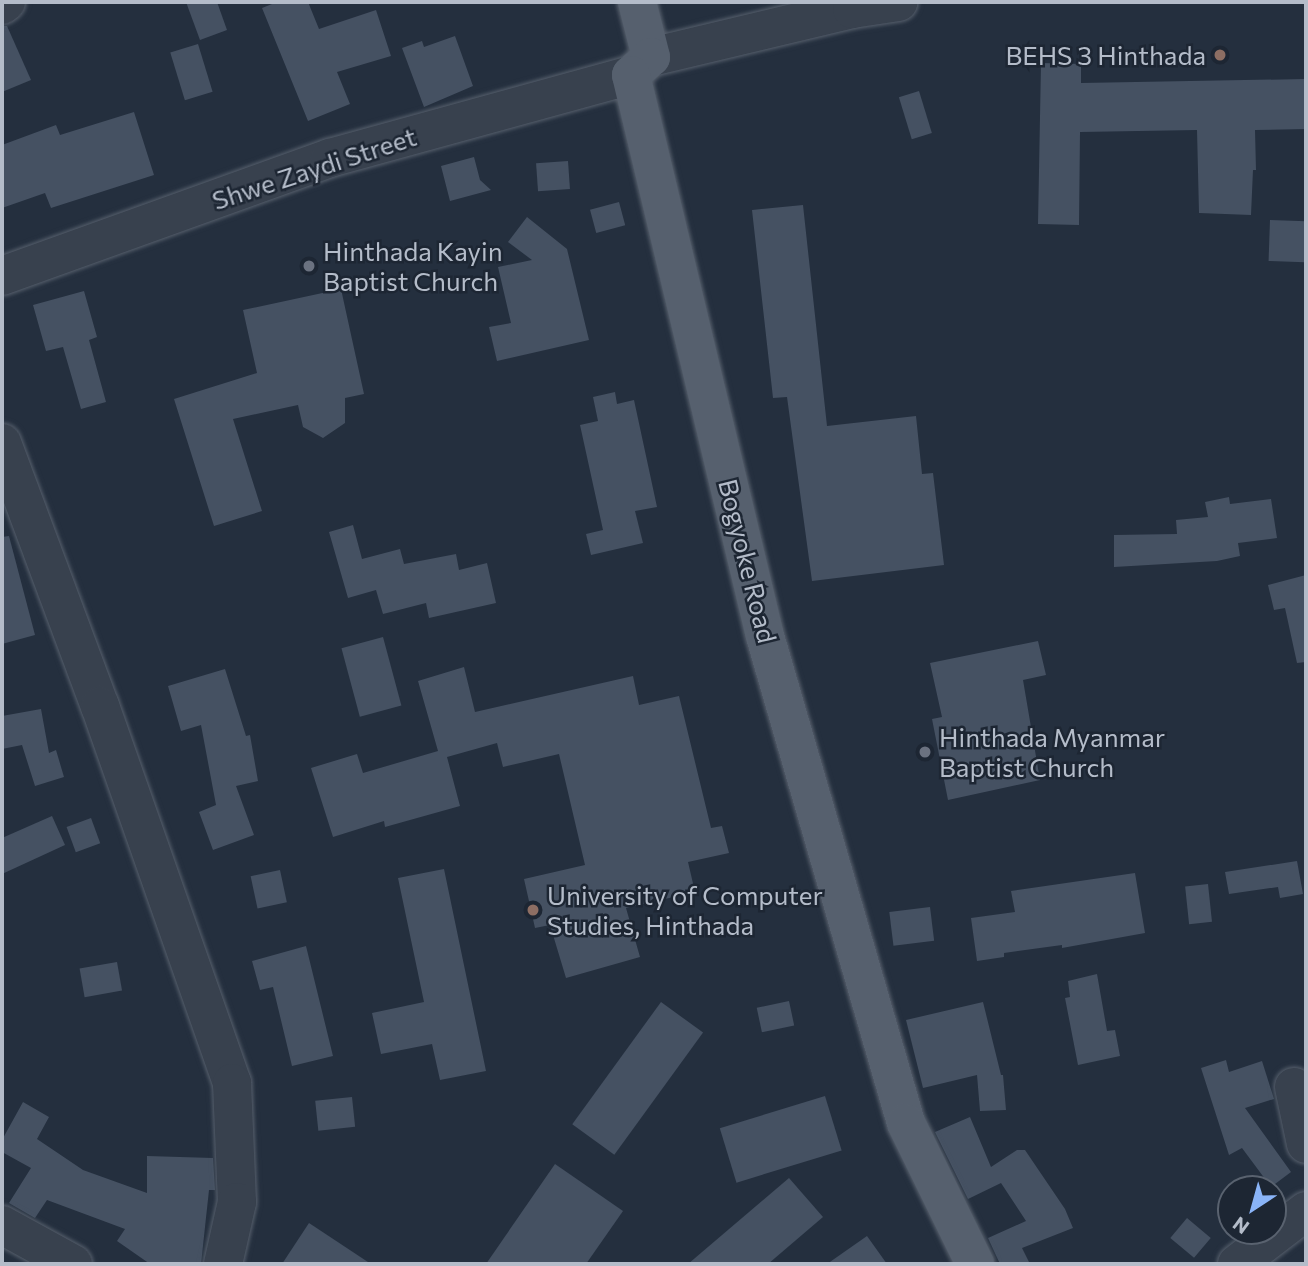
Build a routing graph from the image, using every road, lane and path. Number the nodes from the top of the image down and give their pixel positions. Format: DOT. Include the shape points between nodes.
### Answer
graph roads {
  1 [pos="6,2"];
  2 [pos="637,2"];
  3 [pos="898,2"];
  4 [pos="2,5"];
  5 [pos="641,66"];
  6 [pos="2,275"];
  7 [pos="2,443"];
  8 [pos="1294,1087"];
  9 [pos="1306,1144"];
  10 [pos="1306,1211"];
  11 [pos="2,1225"];
  12 [pos="73,1264"];
  13 [pos="223,1264"];
  14 [pos="975,1264"];
  15 [pos="1237,1264"];
  1 -- 4 [label="street"];
  2 -- 5 [label="main road, Bogyoke Road"];
  3 -- 5 [label="street, Shwe Zaydi Street" via="852,9"];
  5 -- 6 [label="street, Shwe Zaydi Street" via="330,158"];
  5 -- 14 [label="main road, Bogyoke Road" via="765,636 906,1123"];
  7 -- 13 [label="street" via="232,1083 237,1202"];
  8 -- 9 [label="street"];
  10 -- 15 [label="street"];
  11 -- 12 [label="street"];
}
